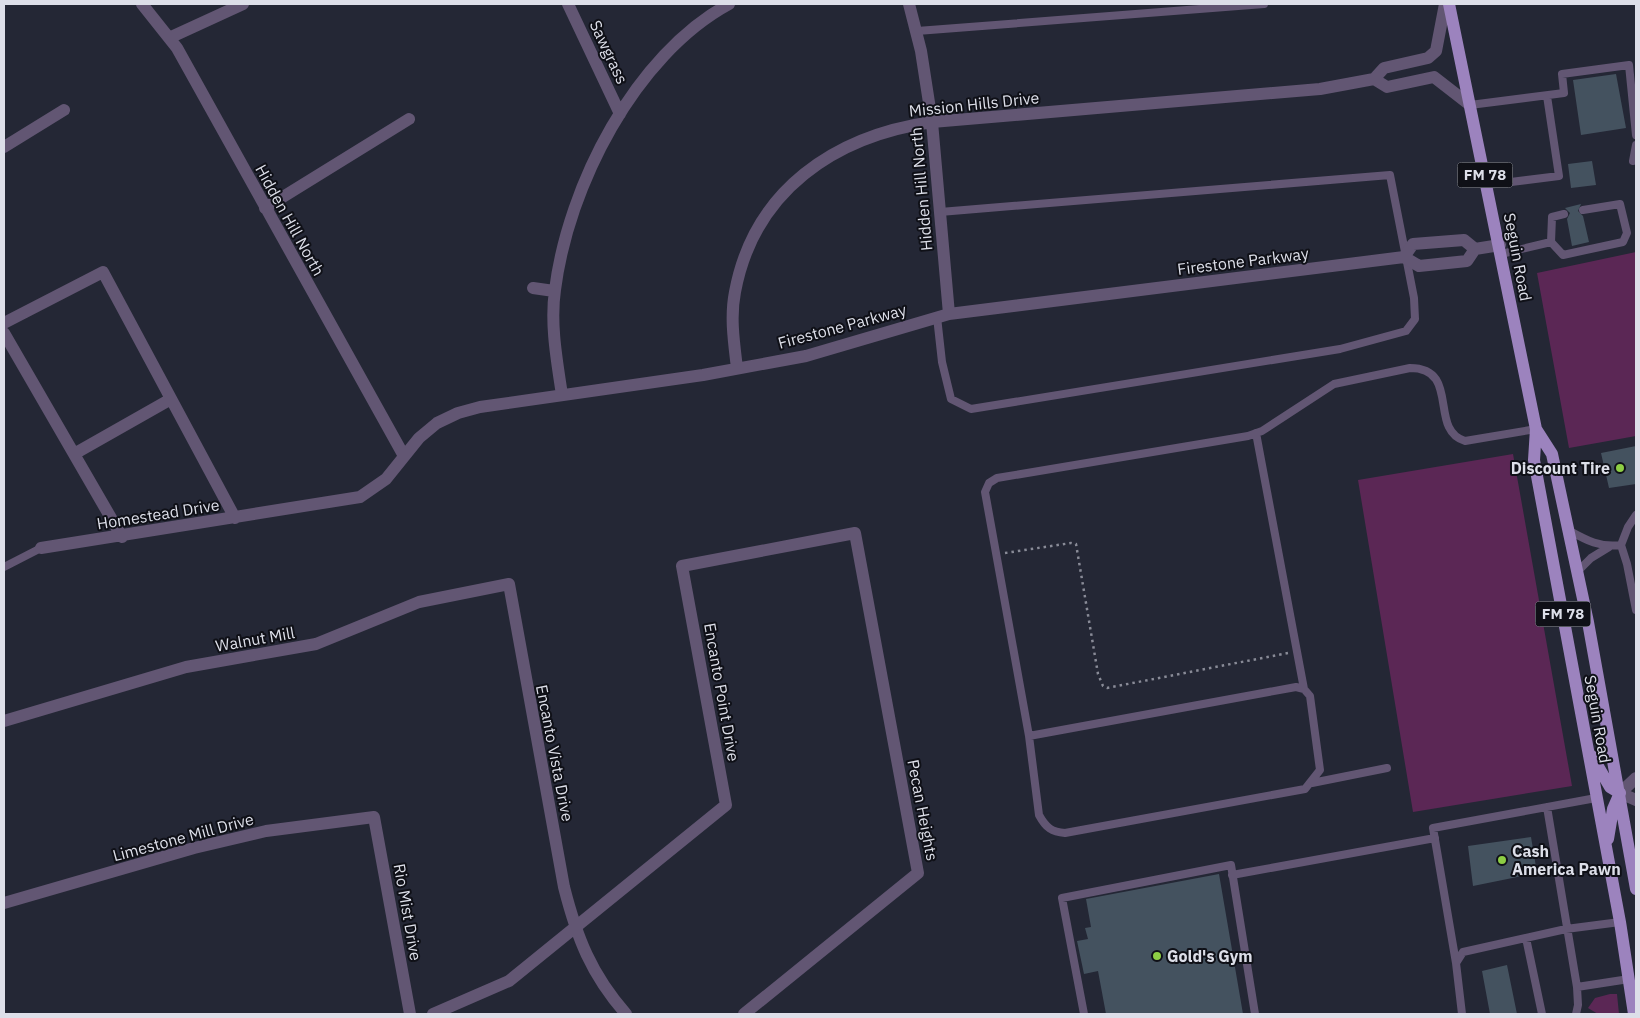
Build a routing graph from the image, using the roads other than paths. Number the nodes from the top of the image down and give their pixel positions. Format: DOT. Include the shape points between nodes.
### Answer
graph roads {
  1 [pos="142,4"];
  2 [pos="243,4"];
  3 [pos="568,4"];
  4 [pos="729,4"];
  5 [pos="909,4"];
  6 [pos="1264,4"];
  7 [pos="1447,4"];
  8 [pos="917,31"];
  9 [pos="170,38"];
  10 [pos="1374,79"];
  11 [pos="1547,96"];
  12 [pos="1470,105"];
  13 [pos="64,110"];
  14 [pos="620,114"];
  15 [pos="409,119"];
  16 [pos="932,122"];
  17 [pos="1636,135"];
  18 [pos="1636,145"];
  19 [pos="4,147"];
  20 [pos="1633,161"];
  21 [pos="1487,185"];
  22 [pos="265,208"];
  23 [pos="1583,210"];
  24 [pos="940,212"];
  25 [pos="1564,214"];
  26 [pos="1551,242"];
  27 [pos="1475,249"];
  28 [pos="1501,249"];
  29 [pos="1404,257"];
  30 [pos="533,288"];
  31 [pos="554,291"];
  32 [pos="943,316"];
  33 [pos="4,323"];
  34 [pos="4,332"];
  35 [pos="737,368"];
  36 [pos="562,395"];
  37 [pos="171,399"];
  38 [pos="1536,429"];
  39 [pos="1256,433"];
  40 [pos="74,454"];
  41 [pos="404,456"];
  42 [pos="322,504"];
  43 [pos="1636,515"];
  44 [pos="235,518"];
  45 [pos="1568,530"];
  46 [pos="855,533"];
  47 [pos="122,537"];
  48 [pos="1621,545"];
  49 [pos="1609,547"];
  50 [pos="41,548"];
  51 [pos="1636,563"];
  52 [pos="1627,564"];
  53 [pos="4,567"];
  54 [pos="1578,572"];
  55 [pos="509,584"];
  56 [pos="1636,610"];
  57 [pos="1304,689"];
  58 [pos="4,721"];
  59 [pos="1028,736"];
  60 [pos="1587,745"];
  61 [pos="1387,768"];
  62 [pos="1636,778"];
  63 [pos="1312,783"];
  64 [pos="1620,793"];
  65 [pos="1596,798"];
  66 [pos="1636,800"];
  67 [pos="1547,807"];
  68 [pos="374,817"];
  69 [pos="1435,838"];
  70 [pos="1607,854"];
  71 [pos="1232,875"];
  72 [pos="1636,889"];
  73 [pos="4,903"];
  74 [pos="1620,922"];
  75 [pos="574,927"];
  76 [pos="1566,929"];
  77 [pos="1526,938"];
  78 [pos="1456,963"];
  79 [pos="1629,979"];
  80 [pos="1577,987"];
  81 [pos="410,1014"];
  82 [pos="434,1014"];
  83 [pos="626,1014"];
  84 [pos="744,1014"];
  85 [pos="1084,1014"];
  86 [pos="1255,1014"];
  87 [pos="1462,1014"];
  88 [pos="1542,1014"];
  89 [pos="1576,1014"];
  90 [pos="1634,1014"];
  1 -- 9 [label="street, Hidden Hill North"];
  2 -- 9 [label="street"];
  3 -- 14 [label="street, Sawgrass"];
  4 -- 14 [label="street" via="684,36 653,68"];
  5 -- 8 [label="street, Hidden Hill North"];
  6 -- 8 [label="lane"];
  7 -- 10 [label="street, Mission Hills Drive" via="1436,51 1428,58 1384,68"];
  7 -- 12 [label="main road, Seguin Road / FM 78"];
  8 -- 16 [label="street, Hidden Hill North"];
  9 -- 22 [label="street, Hidden Hill North"];
  10 -- 12 [label="street, Mission Hills Drive" via="1387,87 1434,77"];
  10 -- 16 [label="street, Mission Hills Drive" via="1320,90"];
  11 -- 12 [label="lane"];
  11 -- 17 [label="lane" via="1564,93 1562,74 1629,65"];
  11 -- 21 [label="lane" via="1559,176"];
  12 -- 21 [label="main road, Seguin Road / FM 78"];
  13 -- 19 [label="street"];
  14 -- 31 [label="street" via="588,172 564,244"];
  15 -- 22 [label="street"];
  16 -- 24 [label="street, Hidden Hill North"];
  16 -- 35 [label="street, Mission Hills Drive" via="880,133 841,148 806,172 777,202 754,237 737,284 733,311"];
  18 -- 20 [label="lane"];
  21 -- 28 [label="main road, Seguin Road / FM 78"];
  22 -- 41 [label="street, Hidden Hill North"];
  23 -- 26 [label="lane" via="1620,204 1626,233 1623,242 1563,255"];
  24 -- 29 [label="lane" via="1390,175"];
  24 -- 32 [label="street, Hidden Hill North"];
  25 -- 26 [label="lane" via="1552,218"];
  26 -- 28 [label="lane"];
  27 -- 28 [label="street, Firestone Parkway"];
  27 -- 29 [label="street, Firestone Parkway" via="1467,260 1419,266"];
  27 -- 29 [label="street, Firestone Parkway" via="1464,240 1413,244"];
  28 -- 38 [label="main road, Seguin Road / FM 78"];
  29 -- 32 [label="street, Firestone Parkway"];
  29 -- 32 [label="lane" via="1414,298 1415,319 1406,331 1340,349 971,409 951,399 942,362"];
  30 -- 31 [label="street"];
  31 -- 36 [label="street" via="555,338"];
  32 -- 35 [label="street, Firestone Parkway" via="806,356"];
  33 -- 37 [label="street" via="103,272"];
  34 -- 40 [label="street"];
  35 -- 36 [label="street, Firestone Parkway"];
  36 -- 41 [label="street, Firestone Parkway" via="458,413 437,423"];
  37 -- 40 [label="street"];
  37 -- 44 [label="street"];
  38 -- 39 [label="lane" via="1465,441 1457,439 1449,430 1439,382 1432,374 1415,368 1334,384"];
  38 -- 45 [label="main road, Seguin Road / FM 78" via="1552,454"];
  38 -- 60 [label="main road, Seguin Road / FM 78" via="1534,460"];
  39 -- 57 [label="lane"];
  39 -- 59 [label="lane" via="997,478 989,483 985,492"];
  40 -- 47 [label="street"];
  41 -- 42 [label="street, Firestone Parkway" via="386,479 360,497"];
  42 -- 44 [label="street, Homestead Drive"];
  43 -- 48 [label="lane"];
  44 -- 47 [label="street, Homestead Drive"];
  45 -- 49 [label="lane" via="1590,542"];
  45 -- 54 [label="main road, Seguin Road / FM 78"];
  46 -- 75 [label="street, Encanto Point Drive" via="682,566 726,805"];
  46 -- 84 [label="street, Pecan Heights" via="918,873"];
  47 -- 50 [label="street, Homestead Drive"];
  48 -- 49 [label="lane"];
  48 -- 52 [label="lane"];
  49 -- 54 [label="lane" via="1591,558"];
  50 -- 53 [label="lane, Homestead Drive"];
  51 -- 52 [label="lane"];
  52 -- 56 [label="lane"];
  54 -- 64 [label="main road, Seguin Road / FM 78"];
  55 -- 58 [label="street, Walnut Mill" via="418,602 316,644 186,667"];
  55 -- 75 [label="street, Encanto Vista Drive"];
  57 -- 59 [label="lane" via="1296,687"];
  57 -- 63 [label="lane" via="1310,696 1320,770"];
  59 -- 63 [label="lane" via="1039,815 1053,832 1065,833 1305,789"];
  60 -- 64 [label="main road" via="1610,787"];
  60 -- 65 [label="main road, Seguin Road / FM 78"];
  61 -- 63 [label="lane"];
  62 -- 64 [label="street"];
  64 -- 66 [label="street"];
  64 -- 70 [label="main road" via="1609,826"];
  64 -- 72 [label="main road, Seguin Road / FM 78"];
  65 -- 67 [label="lane"];
  65 -- 70 [label="main road, Seguin Road / FM 78"];
  67 -- 69 [label="lane" via="1434,828"];
  67 -- 76 [label="lane"];
  68 -- 73 [label="street, Limestone Mill Drive" via="266,831 194,848"];
  68 -- 81 [label="street, Rio Mist Drive"];
  69 -- 71 [label="lane"];
  69 -- 78 [label="lane"];
  70 -- 74 [label="main road, Seguin Road / FM 78"];
  71 -- 85 [label="lane" via="1231,865 1062,898"];
  71 -- 86 [label="lane"];
  74 -- 76 [label="lane"];
  74 -- 79 [label="main road, Seguin Road / FM 78"];
  75 -- 82 [label="street, Encanto Point Drive" via="509,981"];
  75 -- 83 [label="street" via="598,977"];
  76 -- 77 [label="lane"];
  76 -- 80 [label="lane"];
  77 -- 78 [label="lane" via="1463,952"];
  77 -- 88 [label="lane"];
  78 -- 87 [label="lane"];
  79 -- 80 [label="lane"];
  79 -- 90 [label="main road, Seguin Road / FM 78"];
  80 -- 89 [label="lane"];
}
